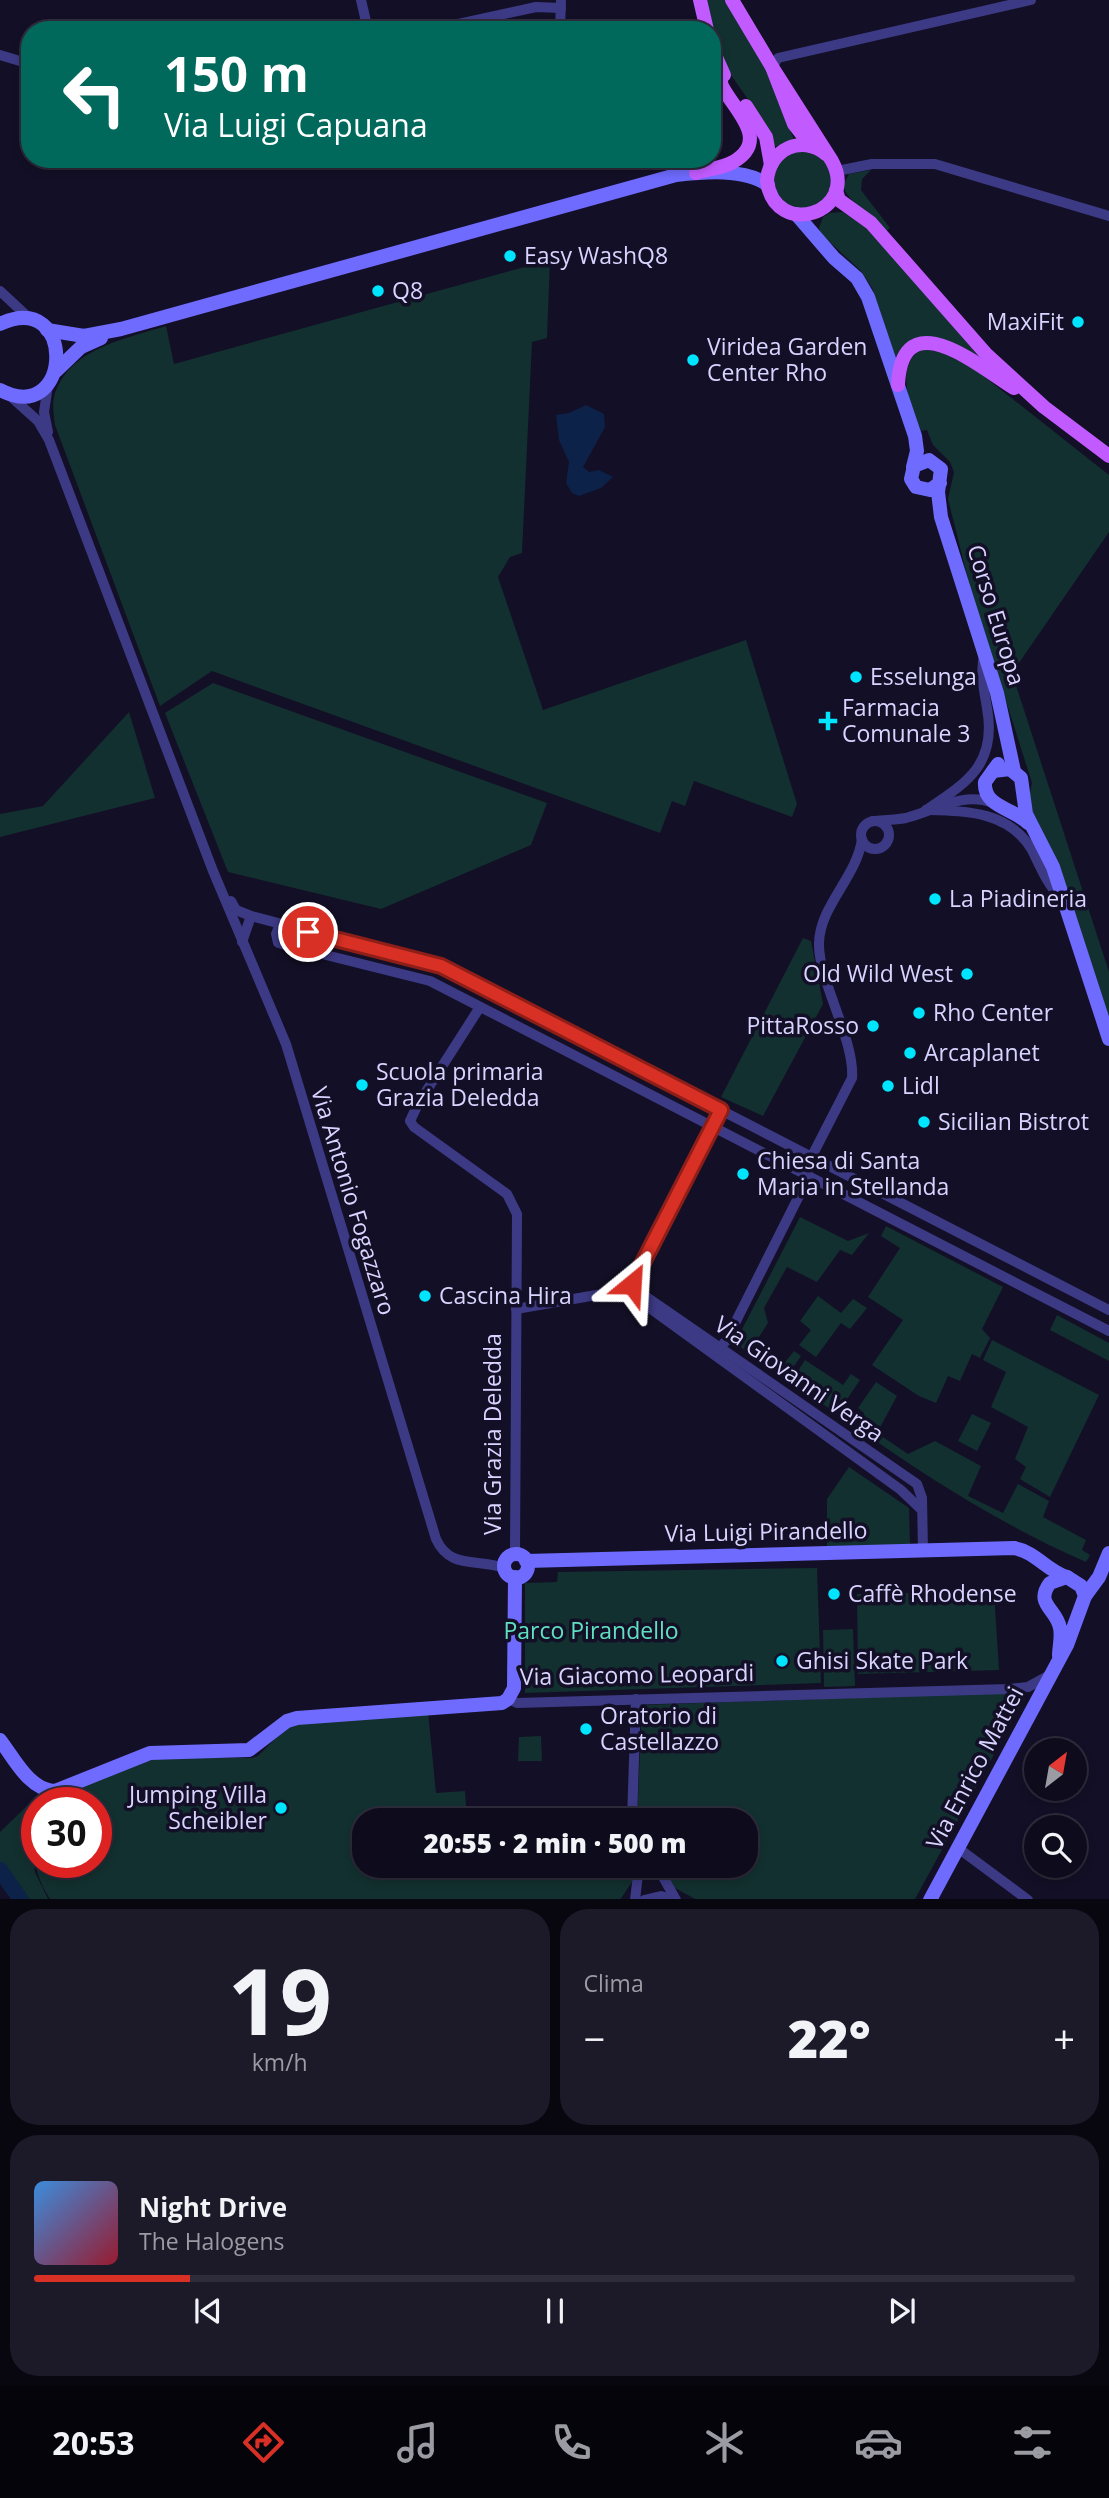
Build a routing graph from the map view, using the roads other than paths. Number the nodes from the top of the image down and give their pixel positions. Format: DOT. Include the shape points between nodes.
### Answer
graph roads {
  1 [pos="361,0"];
  2 [pos="700,0"];
  3 [pos="732,0"];
  4 [pos="1031,0"];
  5 [pos="561,4"];
  6 [pos="366,21"];
  7 [pos="472,21"];
  8 [pos="705,21"];
  9 [pos="0,55"];
  10 [pos="21,61"];
  11 [pos="772,67"];
  12 [pos="721,71"];
  13 [pos="721,85"];
  14 [pos="811,146"];
  15 [pos="827,154"];
  16 [pos="721,166"];
  17 [pos="770,167"];
  18 [pos="713,168"];
  19 [pos="837,171"];
  20 [pos="696,173"];
  21 [pos="736,176"];
  22 [pos="768,185"];
  23 [pos="836,191"];
  24 [pos="822,208"];
  25 [pos="853,210"];
  26 [pos="796,214"];
  27 [pos="1109,216"];
  28 [pos="820,242"];
  29 [pos="0,291"];
  30 [pos="32,321"];
  31 [pos="0,324"];
  32 [pos="121,329"];
  33 [pos="47,330"];
  34 [pos="52,377"];
  35 [pos="898,385"];
  36 [pos="4,392"];
  37 [pos="1044,407"];
  38 [pos="915,436"];
  39 [pos="49,440"];
  40 [pos="1109,456"];
  41 [pos="937,464"];
  42 [pos="913,467"];
  43 [pos="940,483"];
  44 [pos="919,489"];
  45 [pos="942,520"];
  46 [pos="984,652"];
  47 [pos="1004,725"];
  48 [pos="1014,771"];
  49 [pos="990,774"];
  50 [pos="1022,793"];
  51 [pos="957,801"];
  52 [pos="997,804"];
  53 [pos="926,810"];
  54 [pos="907,818"];
  55 [pos="873,821"];
  56 [pos="1032,827"];
  57 [pos="888,838"];
  58 [pos="862,839"];
  59 [pos="878,848"];
  60 [pos="214,867"];
  61 [pos="854,869"];
  62 [pos="1065,902"];
  63 [pos="251,916"];
  64 [pos="280,925"];
  65 [pos="242,943"];
  66 [pos="480,1007"];
  67 [pos="1109,1039"];
  68 [pos="721,1110"];
  69 [pos="713,1125"];
  70 [pos="813,1157"];
  71 [pos="808,1175"];
  72 [pos="1044,1276"];
  73 [pos="632,1290"];
  74 [pos="1035,1292"];
  75 [pos="1105,1307"];
  76 [pos="516,1309"];
  77 [pos="1095,1323"];
  78 [pos="1109,1331"];
  79 [pos="716,1351"];
  80 [pos="1006,1549"];
  81 [pos="923,1551"];
  82 [pos="521,1558"];
  83 [pos="1107,1558"];
  84 [pos="510,1572"];
  85 [pos="1070,1578"];
  86 [pos="1046,1588"];
  87 [pos="1085,1596"];
  88 [pos="1051,1613"];
  89 [pos="1077,1614"];
  90 [pos="1059,1656"];
  91 [pos="1050,1675"];
  92 [pos="508,1699"];
  93 [pos="636,1699"];
  94 [pos="0,1740"];
  95 [pos="632,1808"];
  96 [pos="958,1848"];
  97 [pos="638,1878"];
  98 [pos="664,1878"];
  99 [pos="635,1899"];
  100 [pos="644,1899"];
  101 [pos="675,1899"];
  102 [pos="930,1899"];
  103 [pos="1028,1899"];
  1 -- 6 [label="street"];
  2 -- 8 [label="main road"];
  3 -- 11 [label="main road"];
  4 -- 11 [label="street" via="778,58"];
  5 -- 7 [label="street"];
  9 -- 10 [label="street"];
  11 -- 14 [label="main road" via="789,115"];
  11 -- 15 [label="main road"];
  12 -- 17 [label="main road" via="766,136"];
  13 -- 16 [label="main road" via="750,131 748,144 736,161"];
  14 -- 15 [label="main road"];
  14 -- 17 [label="main road" via="787,148"];
  15 -- 19 [label="main road"];
  17 -- 21 [label="main road"];
  17 -- 22 [label="main road"];
  18 -- 20 [label="main road"];
  19 -- 23 [label="main road"];
  19 -- 27 [label="street" via="872,164 934,164"];
  20 -- 21 [label="main road"];
  20 -- 32 [label="main road" via="612,192"];
  21 -- 22 [label="main road"];
  22 -- 26 [label="main road" via="777,204"];
  23 -- 24 [label="main road"];
  23 -- 25 [label="main road" via="839,200"];
  24 -- 25 [label="main road" via="838,205"];
  24 -- 26 [label="main road"];
  24 -- 28 [label="main road" via="814,226"];
  25 -- 37 [label="main road" via="871,223 987,355"];
  26 -- 28 [label="main road"];
  28 -- 35 [label="main road" via="864,288"];
  29 -- 30 [label="street"];
  30 -- 31 [label="main road"];
  30 -- 33 [label="main road"];
  32 -- 33 [label="main road" via="84,336"];
  32 -- 34 [label="main road" via="81,347"];
  33 -- 34 [label="main road" via="58,352"];
  34 -- 36 [label="main road" via="30,395"];
  34 -- 39 [label="street" via="44,412"];
  35 -- 37 [label="main road" via="900,368 911,350 935,342 954,349"];
  35 -- 38 [label="main road"];
  36 -- 39 [label="street" via="38,421"];
  37 -- 40 [label="main road"];
  38 -- 41 [label="main road"];
  38 -- 42 [label="main road"];
  39 -- 60 [label="street"];
  41 -- 42 [label="main road" via="923,460"];
  41 -- 43 [label="main road"];
  42 -- 44 [label="main road" via="911,479"];
  43 -- 44 [label="main road" via="930,491"];
  43 -- 45 [label="main road, Corso Europa"];
  44 -- 45 [label="main road, Corso Europa" via="931,499"];
  45 -- 46 [label="main road, Corso Europa"];
  46 -- 47 [label="main road, Corso Europa"];
  46 -- 53 [label="street" via="981,667 990,727 988,748 974,775"];
  47 -- 48 [label="main road, Corso Europa"];
  47 -- 49 [label="main road, Corso Europa" via="1001,758"];
  48 -- 49 [label="main road" via="1006,768"];
  48 -- 50 [label="main road" via="1023,783"];
  49 -- 51 [label="street"];
  49 -- 52 [label="main road" via="985,791"];
  50 -- 52 [label="main road" via="1016,802"];
  50 -- 56 [label="main road"];
  51 -- 52 [label="street" via="982,799"];
  51 -- 53 [label="street"];
  52 -- 56 [label="main road"];
  53 -- 54 [label="street"];
  53 -- 62 [label="street" via="984,814 1007,824 1028,844"];
  54 -- 55 [label="street"];
  54 -- 57 [label="street"];
  55 -- 57 [label="street" via="885,825"];
  55 -- 58 [label="street" via="863,828"];
  56 -- 62 [label="main road"];
  57 -- 59 [label="street"];
  58 -- 59 [label="street" via="870,848"];
  58 -- 61 [label="street"];
  59 -- 61 [label="street"];
  60 -- 63 [label="street" via="233,907"];
  60 -- 65 [label="street, Via Antonio Fogazzaro"];
  61 -- 70 [label="street" via="830,910 819,946 852,1078"];
  62 -- 67 [label="main road"];
  63 -- 64 [label="street"];
  63 -- 65 [label="street"];
  64 -- 66 [label="street" via="278,943 430,981"];
  64 -- 68 [label="street" via="441,966"];
  65 -- 84 [label="street, Via Antonio Fogazzaro" via="286,1044 436,1539 455,1559"];
  66 -- 69 [label="street"];
  66 -- 76 [label="street, Via Grazia Deledda" via="410,1121 511,1200 517,1214"];
  68 -- 69 [label="street"];
  68 -- 70 [label="street"];
  69 -- 71 [label="street"];
  69 -- 73 [label="street"];
  70 -- 71 [label="street"];
  70 -- 72 [label="street"];
  71 -- 74 [label="street"];
  71 -- 79 [label="street"];
  72 -- 74 [label="street" via="1037,1281"];
  72 -- 75 [label="street"];
  73 -- 76 [label="street"];
  73 -- 79 [label="street, Via Giovanni Verga"];
  74 -- 77 [label="street"];
  75 -- 77 [label="street" via="1104,1316"];
  76 -- 82 [label="street, Via Grazia Deledda"];
  77 -- 78 [label="street"];
  79 -- 81 [label="street, Via Giovanni Verga" via="921,1509"];
  80 -- 81 [label="main road, Via Luigi Pirandello"];
  80 -- 85 [label="main road, Via Luigi Pirandello" via="1022,1549"];
  80 -- 86 [label="main road" via="1042,1573"];
  81 -- 82 [label="main road, Via Luigi Pirandello"];
  82 -- 84 [label="main road" via="508,1557"];
  82 -- 84 [label="main road" via="525,1572"];
  83 -- 85 [label="main road" via="1090,1579"];
  83 -- 87 [label="main road"];
  84 -- 92 [label="main road" via="515,1683"];
  85 -- 86 [label="main road" via="1055,1579"];
  85 -- 87 [label="main road"];
  86 -- 88 [label="main road" via="1044,1599"];
  87 -- 89 [label="main road"];
  88 -- 89 [label="main road" via="1066,1618"];
  88 -- 90 [label="main road, Via Enrico Mattei" via="1060,1627"];
  89 -- 90 [label="main road, Via Enrico Mattei"];
  90 -- 91 [label="main road, Via Enrico Mattei"];
  91 -- 93 [label="street, Via Giacomo Leopardi" via="1028,1687 1009,1689"];
  91 -- 96 [label="main road, Via Enrico Mattei"];
  92 -- 93 [label="street, Via Giacomo Leopardi" via="517,1703"];
  92 -- 94 [label="main road, Via Giacomo Leopardi" via="493,1705 298,1718 241,1751 150,1753 49,1791 32,1782"];
  93 -- 95 [label="street"];
  96 -- 102 [label="main road, Via Enrico Mattei"];
  96 -- 103 [label="street"];
  97 -- 99 [label="street"];
  98 -- 101 [label="street"];
  100 -- 101 [label="street"];
}
